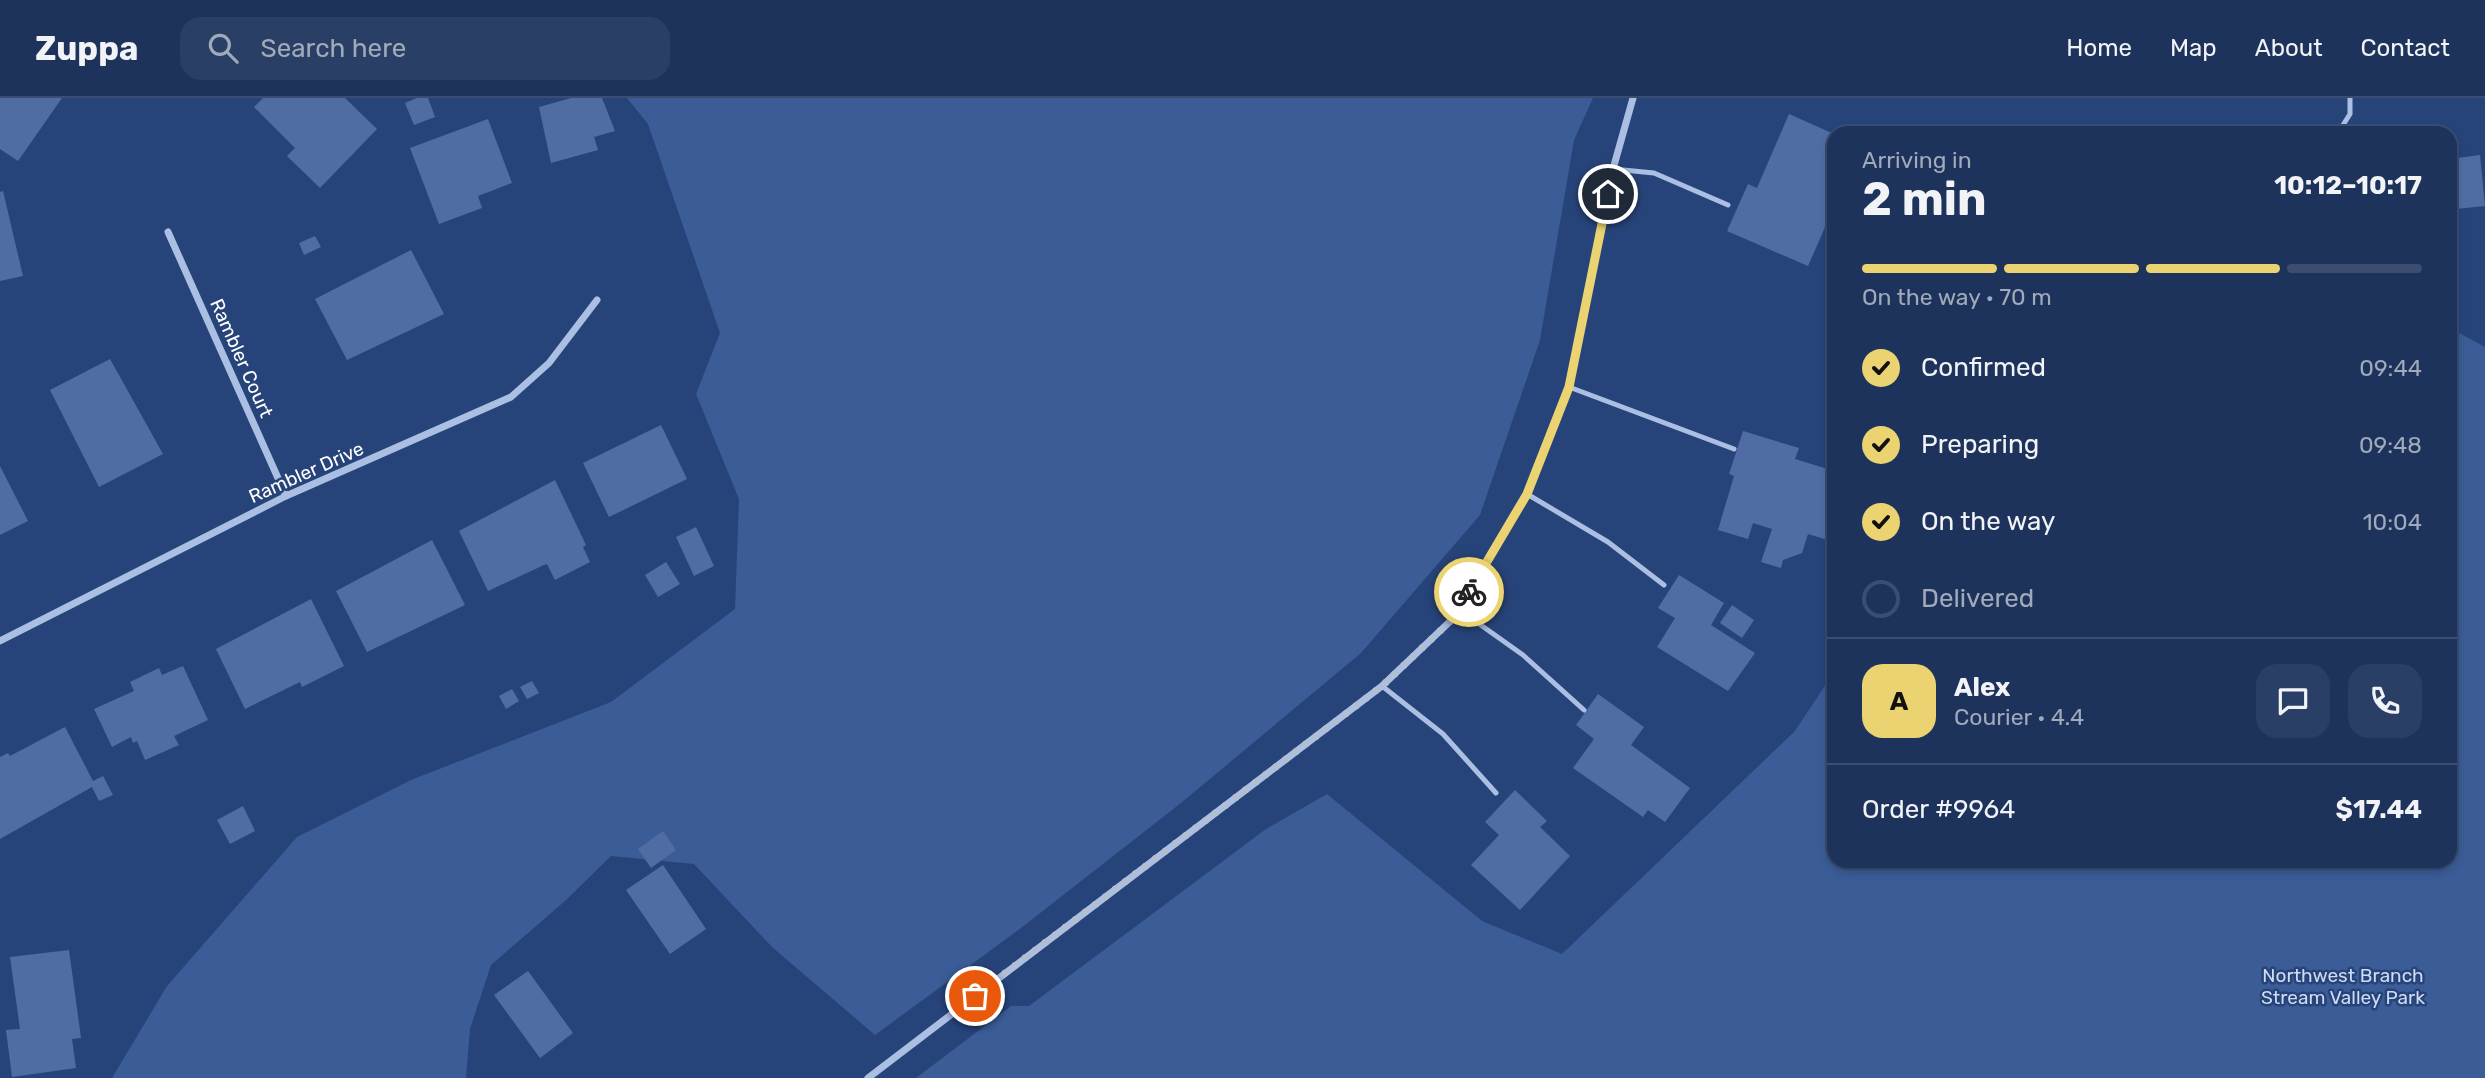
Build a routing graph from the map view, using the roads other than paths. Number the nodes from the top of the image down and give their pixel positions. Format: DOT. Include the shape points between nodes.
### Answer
graph roads {
  1 [pos="1633,98"];
  2 [pos="2350,98"];
  3 [pos="2342,126"];
  4 [pos="1613,169"];
  5 [pos="1728,205"];
  6 [pos="168,232"];
  7 [pos="597,300"];
  8 [pos="1569,387"];
  9 [pos="1734,449"];
  10 [pos="1527,494"];
  11 [pos="286,496"];
  12 [pos="1664,585"];
  13 [pos="1461,611"];
  14 [pos="0,641"];
  15 [pos="1382,686"];
  16 [pos="1584,710"];
  17 [pos="1496,793"];
  18 [pos="868,1078"];
  1 -- 4 [label="street"];
  2 -- 3 [label="lane" via="2350,114"];
  4 -- 5 [label="lane" via="1654,173"];
  4 -- 8 [label="street"];
  6 -- 11 [label="street, Rambler Court"];
  7 -- 11 [label="street, Rambler Drive" via="550,363 511,397"];
  8 -- 9 [label="lane"];
  8 -- 10 [label="street"];
  10 -- 12 [label="lane" via="1608,542"];
  10 -- 13 [label="street"];
  11 -- 14 [label="street, Rambler Drive"];
  13 -- 15 [label="street"];
  13 -- 16 [label="lane" via="1523,655"];
  15 -- 17 [label="lane" via="1443,734"];
  15 -- 18 [label="street"];
}
